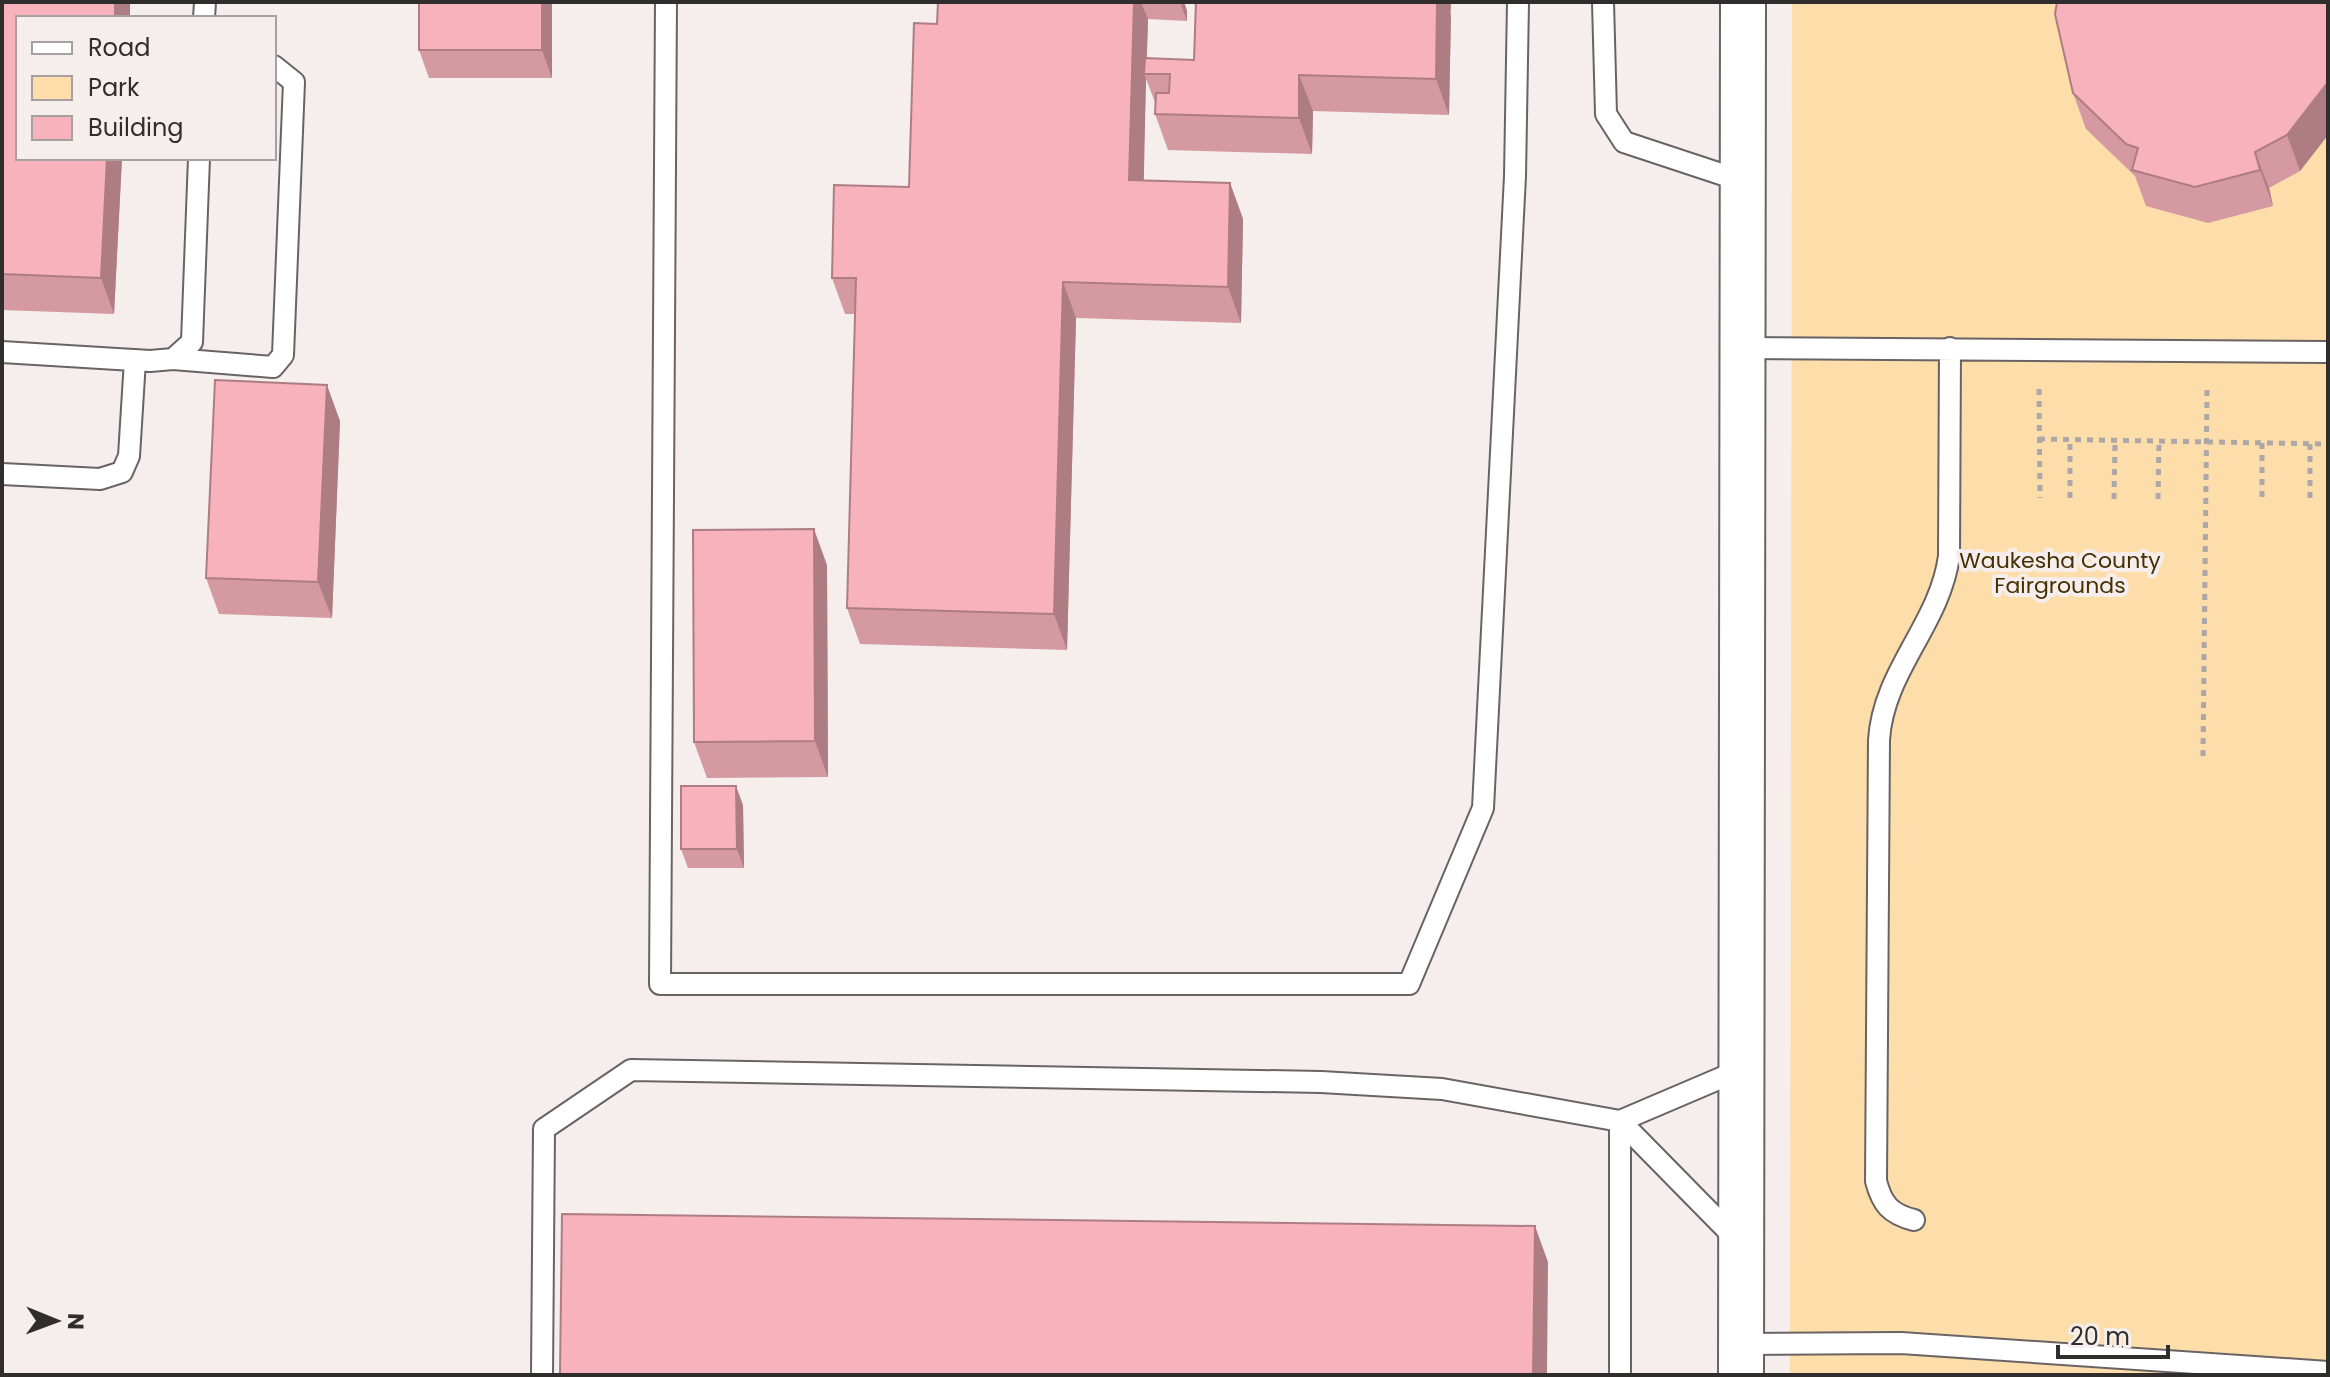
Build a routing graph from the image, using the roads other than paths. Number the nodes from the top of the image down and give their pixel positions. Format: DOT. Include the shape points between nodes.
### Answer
graph roads {
  1 [pos="666,2"];
  2 [pos="1518,2"];
  3 [pos="1603,2"];
  4 [pos="1743,2"];
  5 [pos="276,68"];
  6 [pos="199,160"];
  7 [pos="1742,181"];
  8 [pos="1741,348"];
  9 [pos="1950,348"];
  10 [pos="2,352"];
  11 [pos="2328,352"];
  12 [pos="173,359"];
  13 [pos="135,360"];
  14 [pos="2,474"];
  15 [pos="1742,1069"];
  16 [pos="1620,1121"];
  17 [pos="1914,1220"];
  18 [pos="1741,1245"];
  19 [pos="1741,1360"];
  20 [pos="2328,1372"];
  21 [pos="542,1375"];
  22 [pos="1620,1375"];
  1 -- 2 [label="lane" via="660,984 1409,984 1483,808 1515,176"];
  3 -- 7 [label="lane" via="1606,114 1611,127 1624,142"];
  4 -- 7 [label="street"];
  5 -- 12 [label="lane" via="294,82 283,355 273,367"];
  6 -- 12 [label="lane" via="192,342"];
  7 -- 8 [label="street"];
  8 -- 9 [label="lane"];
  8 -- 15 [label="street"];
  9 -- 11 [label="lane"];
  9 -- 17 [label="lane" via="1946,583 1888,691 1879,740 1876,1181 1881,1199 1895,1215"];
  10 -- 13 [label="lane"];
  12 -- 13 [label="lane"];
  13 -- 14 [label="lane" via="129,456 122,472 100,479"];
  15 -- 16 [label="lane"];
  15 -- 18 [label="street"];
  16 -- 18 [label="lane"];
  16 -- 21 [label="lane" via="1442,1089 1321,1082 631,1070 544,1129"];
  16 -- 22 [label="lane"];
  18 -- 19 [label="street"];
  19 -- 20 [label="lane" via="1901,1343"];
}
